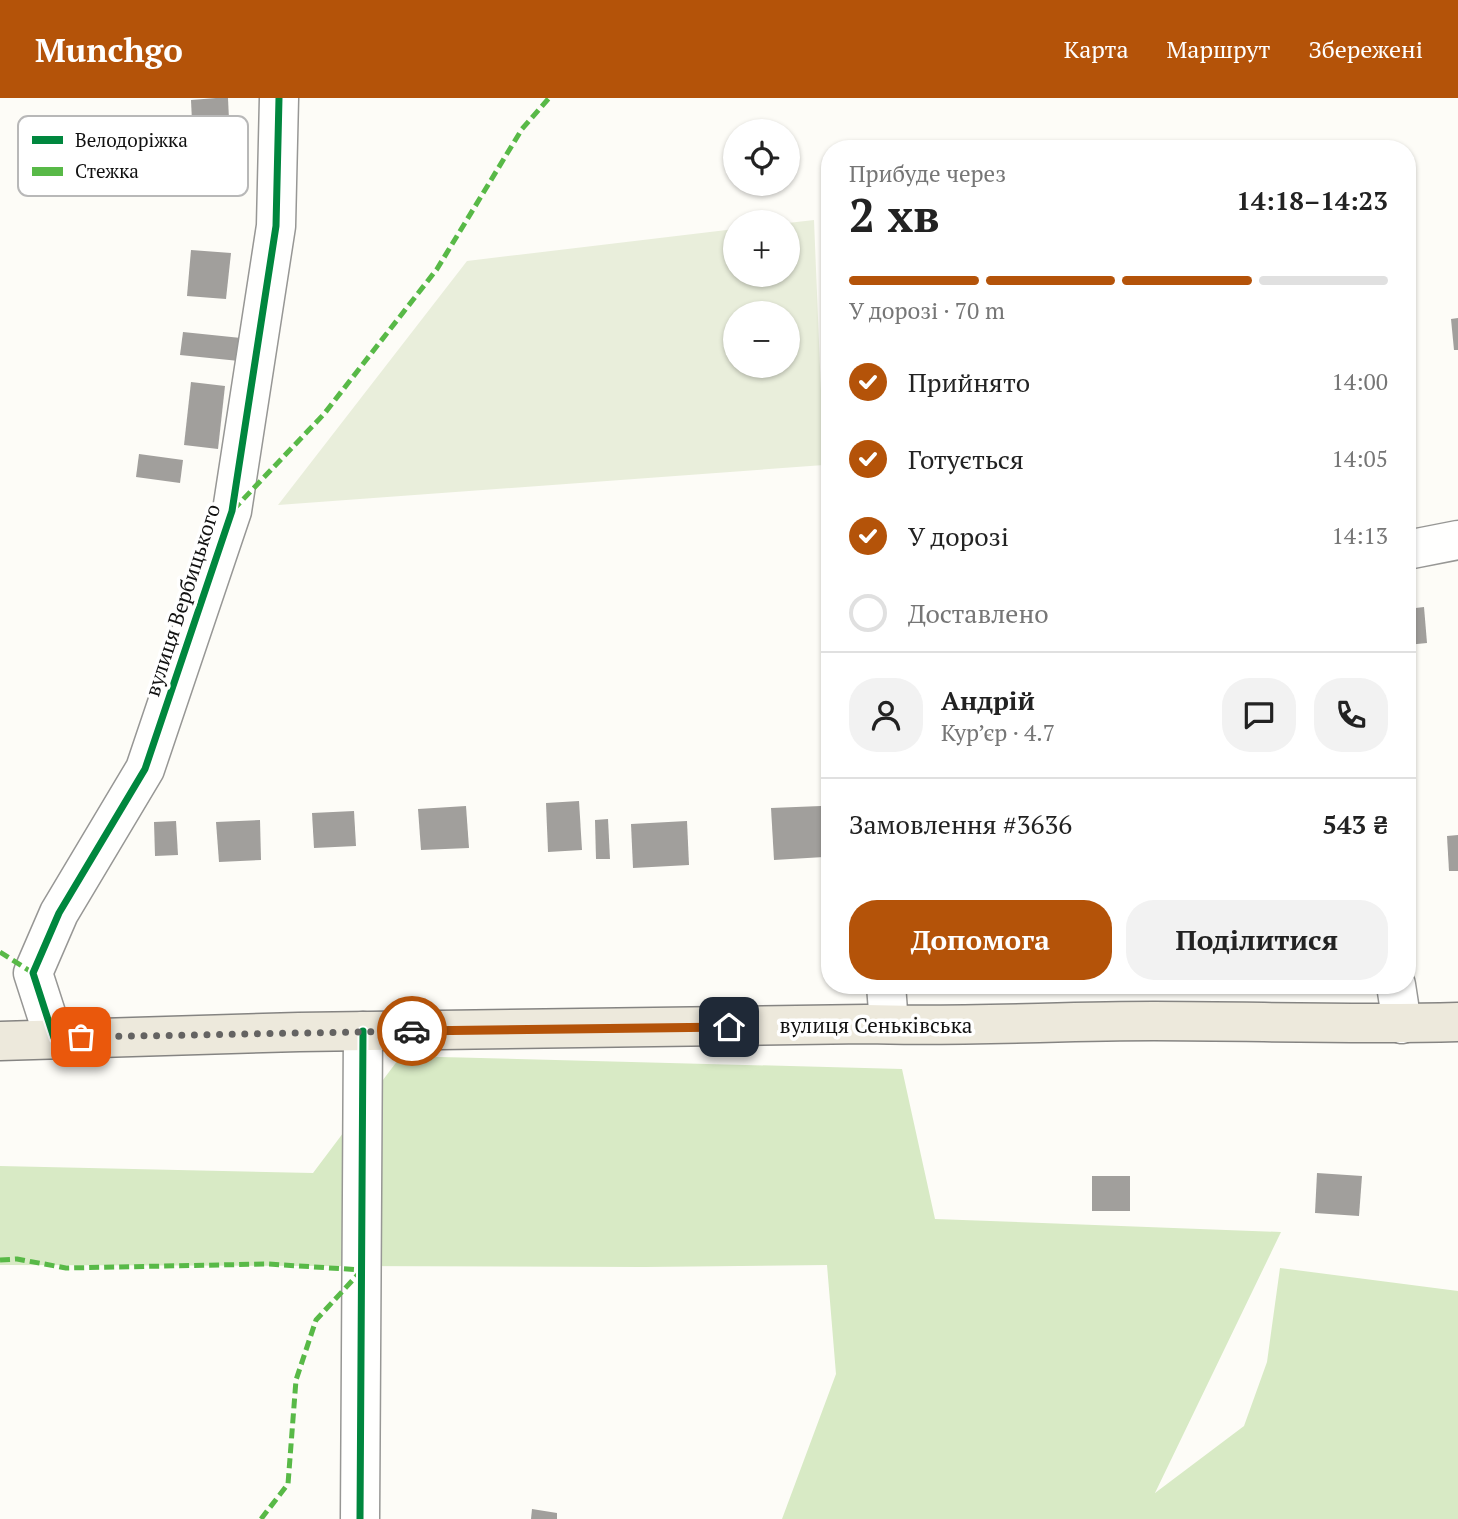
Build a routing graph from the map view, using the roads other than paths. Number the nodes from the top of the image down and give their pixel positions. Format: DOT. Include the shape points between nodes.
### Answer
graph roads {
  1 [pos="279,98"];
  2 [pos="1458,540"];
  3 [pos="1416,548"];
  4 [pos="887,994"];
  5 [pos="1397,994"];
  6 [pos="1458,1022"];
  7 [pos="889,1024"];
  8 [pos="1402,1024"];
  9 [pos="363,1031"];
  10 [pos="54,1038"];
  11 [pos="0,1041"];
  12 [pos="360,1519"];
  1 -- 10 [label="street, вулиця Вербицького" via="276,226 232,511 145,769 59,913 33,974"];
  2 -- 3 [label="street"];
  4 -- 7 [label="street"];
  5 -- 8 [label="street"];
  6 -- 8 [label="main road, вулиця Сенькiвська"];
  7 -- 8 [label="main road, вулиця Сенькiвська"];
  7 -- 9 [label="main road, вулиця Сенькiвська"];
  9 -- 10 [label="main road, вулиця Сенькiвська"];
  9 -- 12 [label="street"];
  10 -- 11 [label="main road, вулиця Сенькiвська"];
}
